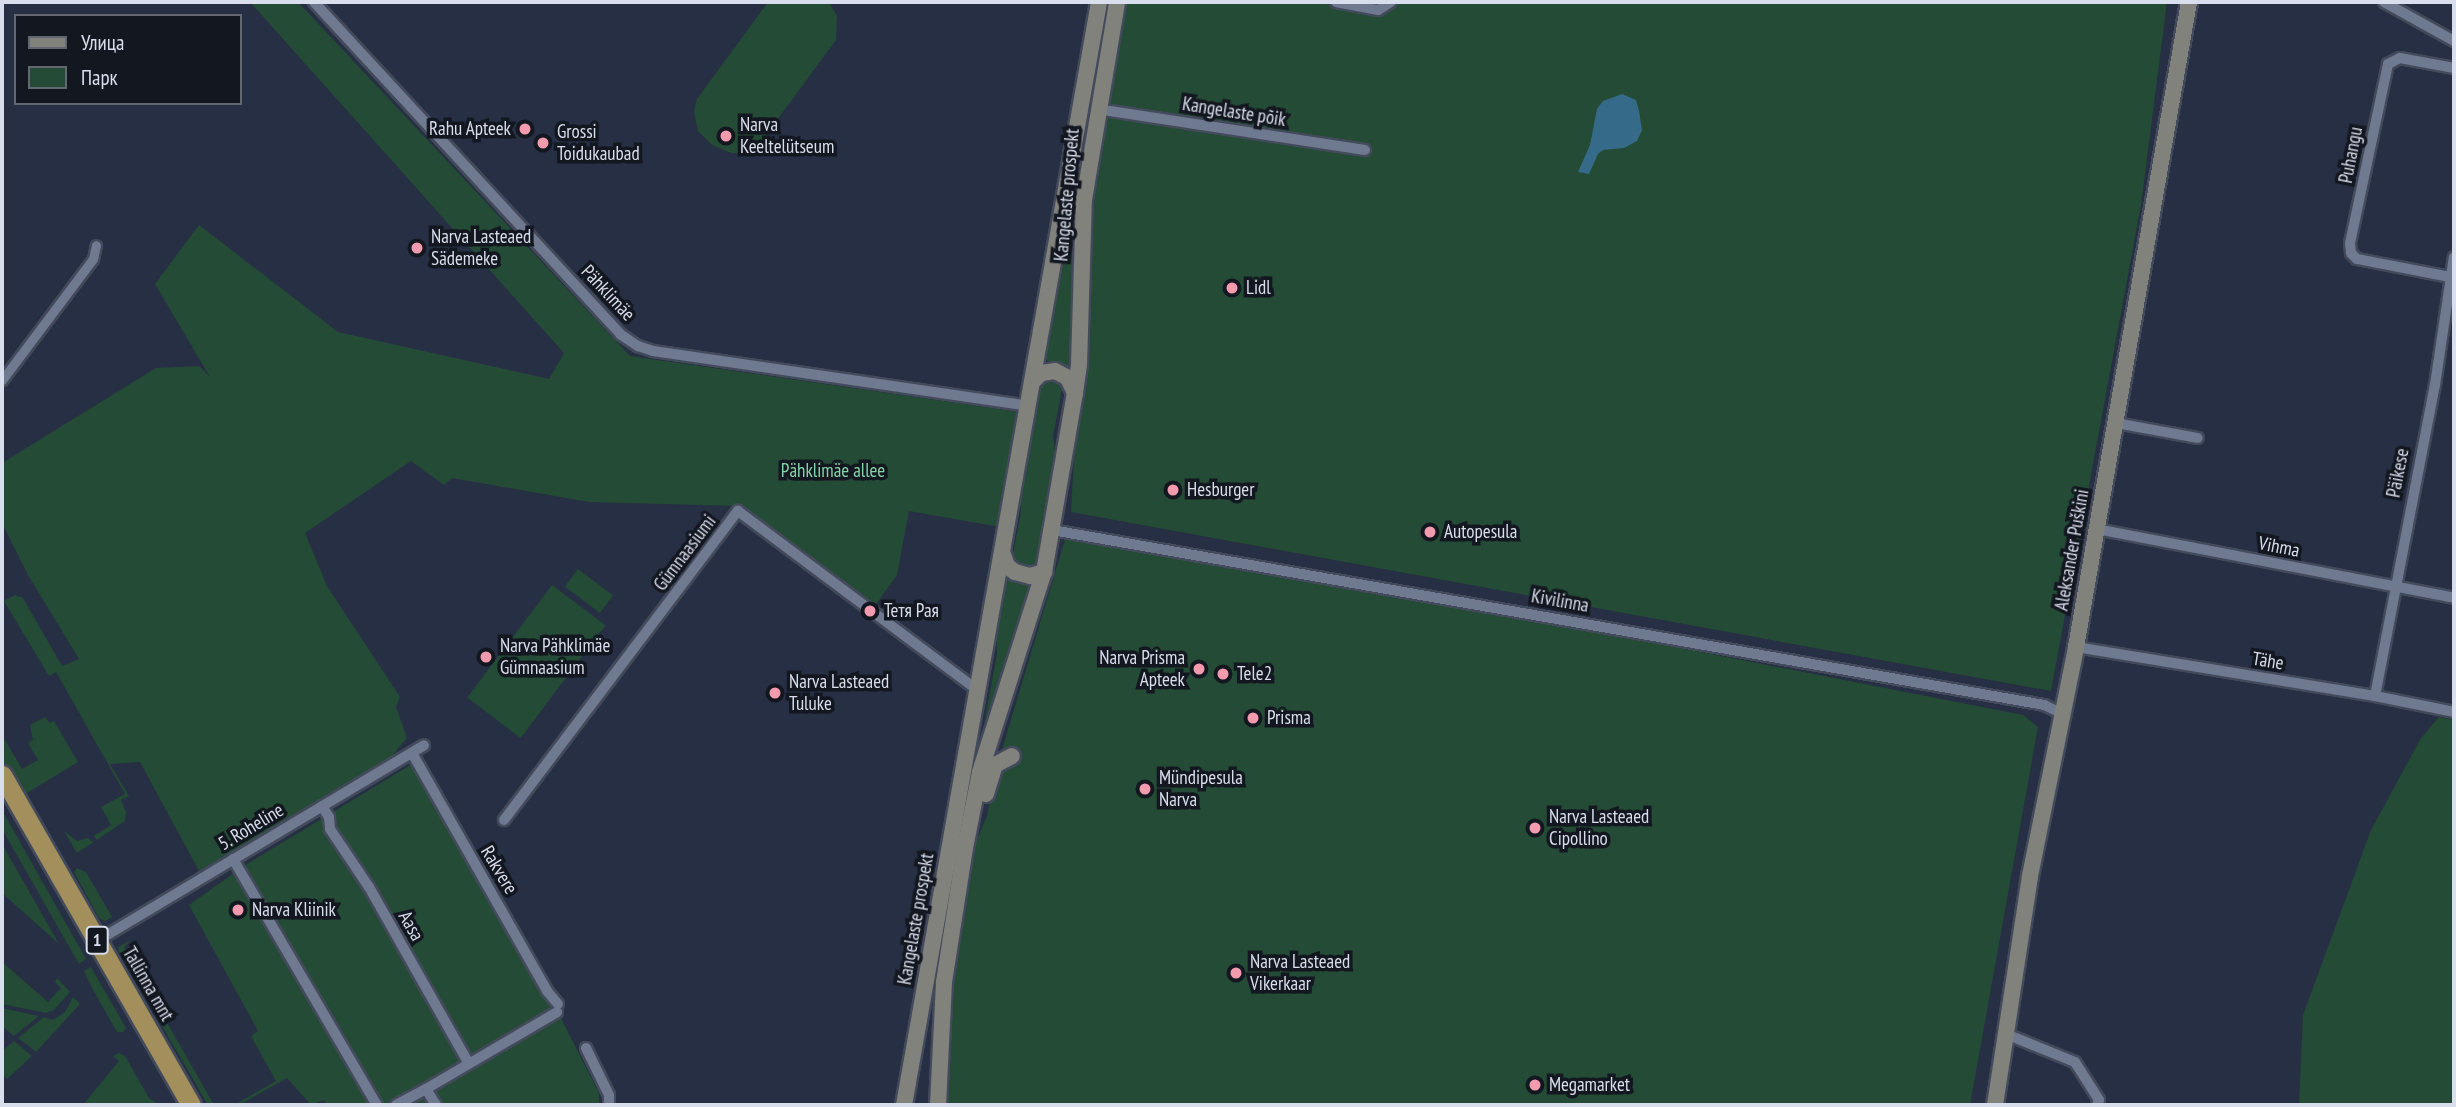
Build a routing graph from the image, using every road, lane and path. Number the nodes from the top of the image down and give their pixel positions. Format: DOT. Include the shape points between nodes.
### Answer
graph roads {
  1 [pos="314,2"];
  2 [pos="1099,2"];
  3 [pos="1117,2"];
  4 [pos="1336,2"];
  5 [pos="1391,2"];
  6 [pos="2189,2"];
  7 [pos="2384,2"];
  8 [pos="2454,41"];
  9 [pos="2454,68"];
  10 [pos="1097,109"];
  11 [pos="1365,150"];
  12 [pos="96,244"];
  13 [pos="2454,257"];
  14 [pos="2452,274"];
  15 [pos="2,380"];
  16 [pos="1032,382"];
  17 [pos="1075,393"];
  18 [pos="1028,406"];
  19 [pos="2116,423"];
  20 [pos="2198,438"];
  21 [pos="2097,529"];
  22 [pos="1052,530"];
  23 [pos="1002,552"];
  24 [pos="1044,572"];
  25 [pos="2395,588"];
  26 [pos="2454,598"];
  27 [pos="2076,647"];
  28 [pos="977,690"];
  29 [pos="2375,696"];
  30 [pos="2454,712"];
  31 [pos="2061,713"];
  32 [pos="969,740"];
  33 [pos="424,745"];
  34 [pos="987,748"];
  35 [pos="412,753"];
  36 [pos="1012,755"];
  37 [pos="2,775"];
  38 [pos="2,796"];
  39 [pos="322,806"];
  40 [pos="504,820"];
  41 [pos="965,848"];
  42 [pos="233,859"];
  43 [pos="97,941"];
  44 [pos="2006,1034"];
  45 [pos="586,1048"];
  46 [pos="469,1064"];
  47 [pos="426,1089"];
  48 [pos="2098,1103"];
  49 [pos="180,1105"];
  50 [pos="191,1105"];
  51 [pos="377,1105"];
  52 [pos="396,1105"];
  53 [pos="436,1105"];
  54 [pos="609,1105"];
  55 [pos="904,1105"];
  56 [pos="938,1105"];
  57 [pos="1995,1105"];
  1 -- 18 [label="street, Pähklimäe" via="620,334 638,346"];
  2 -- 16 [label="main road, Kangelaste prospekt"];
  3 -- 10 [label="main road, Kangelaste prospekt"];
  4 -- 5 [label="street" via="1378,10"];
  6 -- 19 [label="main road, Aleksander Puškini"];
  7 -- 8 [label="street"];
  9 -- 14 [label="street, Puhangu" via="2400,58 2388,64 2350,243 2357,259"];
  10 -- 11 [label="street, Kangelaste põik"];
  10 -- 17 [label="main road, Kangelaste prospekt" via="1084,200"];
  12 -- 15 [label="street" via="93,259"];
  13 -- 14 [label="street, Päikese"];
  14 -- 25 [label="street, Päikese"];
  16 -- 17 [label="main road" via="1041,373 1055,371 1068,378"];
  16 -- 18 [label="main road, Kangelaste prospekt"];
  17 -- 22 [label="main road, Kangelaste prospekt"];
  18 -- 23 [label="main road, Kangelaste prospekt"];
  19 -- 20 [label="street"];
  19 -- 21 [label="main road, Aleksander Puškini"];
  21 -- 25 [label="street, Vihma"];
  21 -- 27 [label="main road, Aleksander Puškini"];
  22 -- 24 [label="main road, Kangelaste prospekt"];
  22 -- 31 [label="street, Kivilinna" via="2044,705"];
  23 -- 24 [label="main road" via="1015,572 1030,576"];
  23 -- 28 [label="main road, Kangelaste prospekt"];
  24 -- 34 [label="main road, Kangelaste prospekt"];
  25 -- 26 [label="street, Vihma"];
  25 -- 29 [label="street, Päikese"];
  27 -- 29 [label="street, Tähe"];
  27 -- 31 [label="main road, Aleksander Puškini"];
  28 -- 32 [label="main road, Kangelaste prospekt"];
  28 -- 40 [label="street, Gümnaasiumi" via="738,511"];
  29 -- 30 [label="street, Tähe"];
  31 -- 44 [label="main road, Aleksander Puškini"];
  32 -- 34 [label="main road"];
  32 -- 55 [label="main road, Kangelaste prospekt"];
  33 -- 35 [label="street, 5. Roheline"];
  34 -- 41 [label="main road, Kangelaste prospekt"];
  35 -- 39 [label="street, 5. Roheline"];
  35 -- 46 [label="street, Rakvere" via="558,1008"];
  36 -- 41 [label="main road" via="995,765"];
  37 -- 43 [label="highway, Tallinna mnt / 1"];
  38 -- 49 [label="highway, Tallinna mnt / 1"];
  39 -- 42 [label="street, 5. Roheline"];
  39 -- 46 [label="street, Aasa" via="330,829 369,887"];
  41 -- 56 [label="main road, Kangelaste prospekt" via="944,982"];
  42 -- 43 [label="street, 5. Roheline"];
  42 -- 51 [label="street"];
  43 -- 50 [label="highway, Tallinna mnt / 1"];
  44 -- 48 [label="street" via="2076,1062"];
  44 -- 57 [label="main road, Aleksander Puškini"];
  45 -- 54 [label="street" via="609,1095"];
  46 -- 47 [label="street"];
  47 -- 52 [label="street"];
  47 -- 53 [label="street"];
}
